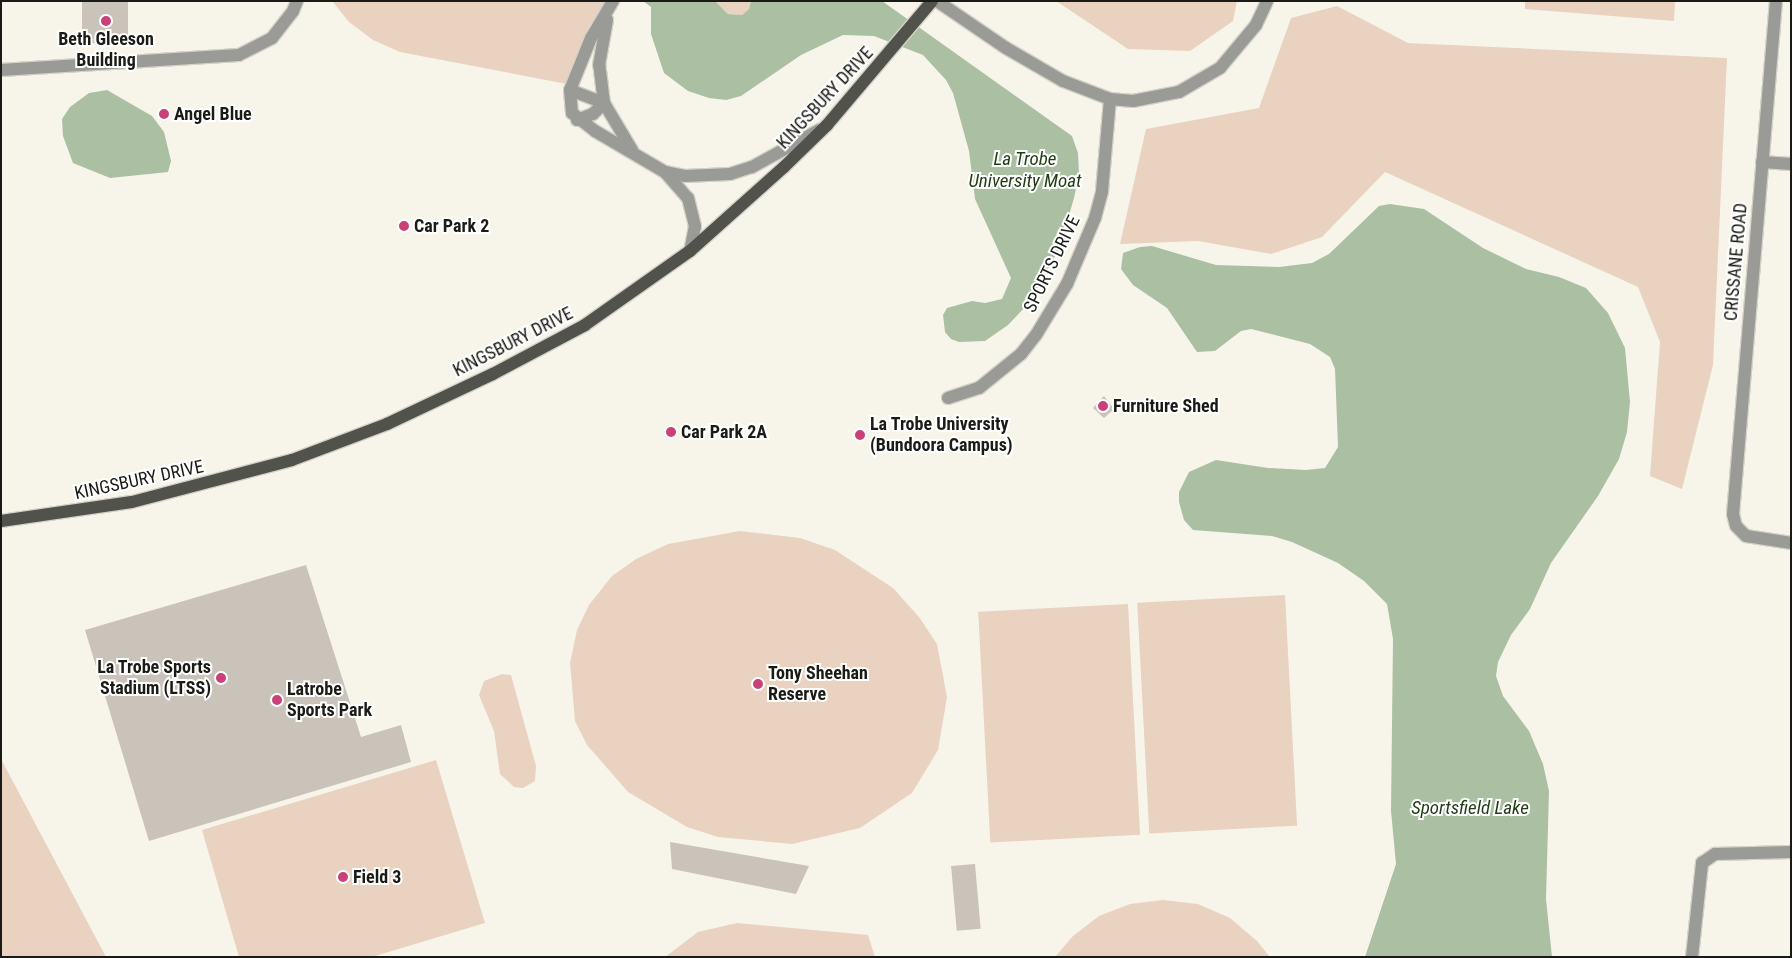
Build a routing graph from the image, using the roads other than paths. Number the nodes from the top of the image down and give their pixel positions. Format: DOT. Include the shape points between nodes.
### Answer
graph roads {
  1 [pos="297,1"];
  2 [pos="613,1"];
  3 [pos="932,1"];
  4 [pos="937,1"];
  5 [pos="1266,1"];
  6 [pos="1776,1"];
  7 [pos="1,70"];
  8 [pos="570,90"];
  9 [pos="1110,99"];
  10 [pos="604,103"];
  11 [pos="577,120"];
  12 [pos="827,125"];
  13 [pos="633,152"];
  14 [pos="1762,162"];
  15 [pos="1791,164"];
  16 [pos="665,172"];
  17 [pos="690,252"];
  18 [pos="948,398"];
  19 [pos="1,521"];
  20 [pos="1791,543"];
  21 [pos="1791,852"];
  22 [pos="1692,957"];
  1 -- 7 [label="street" via="272,38 239,55"];
  2 -- 8 [label="street" via="591,38"];
  2 -- 10 [label="street" via="600,50 600,86"];
  3 -- 12 [label="main road, KINGSBURY DRIVE"];
  4 -- 9 [label="street" via="1006,48 1063,81"];
  5 -- 9 [label="street" via="1256,25 1220,68 1202,80 1179,92 1152,99"];
  6 -- 14 [label="street, CRISSANE ROAD"];
  8 -- 10 [label="street"];
  8 -- 11 [label="street" via="572,113"];
  9 -- 18 [label="street, SPORTS DRIVE" via="1102,191 1095,218 1067,284 1021,354 979,388"];
  10 -- 11 [label="street" via="593,114"];
  10 -- 13 [label="street"];
  11 -- 13 [label="street"];
  12 -- 16 [label="street" via="752,167 730,174 685,176"];
  12 -- 17 [label="main road, KINGSBURY DRIVE"];
  13 -- 16 [label="street"];
  14 -- 15 [label="street"];
  14 -- 20 [label="street, CRISSANE ROAD" via="1733,514 1736,526 1753,538"];
  16 -- 17 [label="street" via="688,198 694,210 695,226"];
  17 -- 19 [label="main road, KINGSBURY DRIVE" via="585,325 494,374 387,424 292,460 176,492 85,510"];
  21 -- 22 [label="street" via="1715,854 1702,864"];
}
